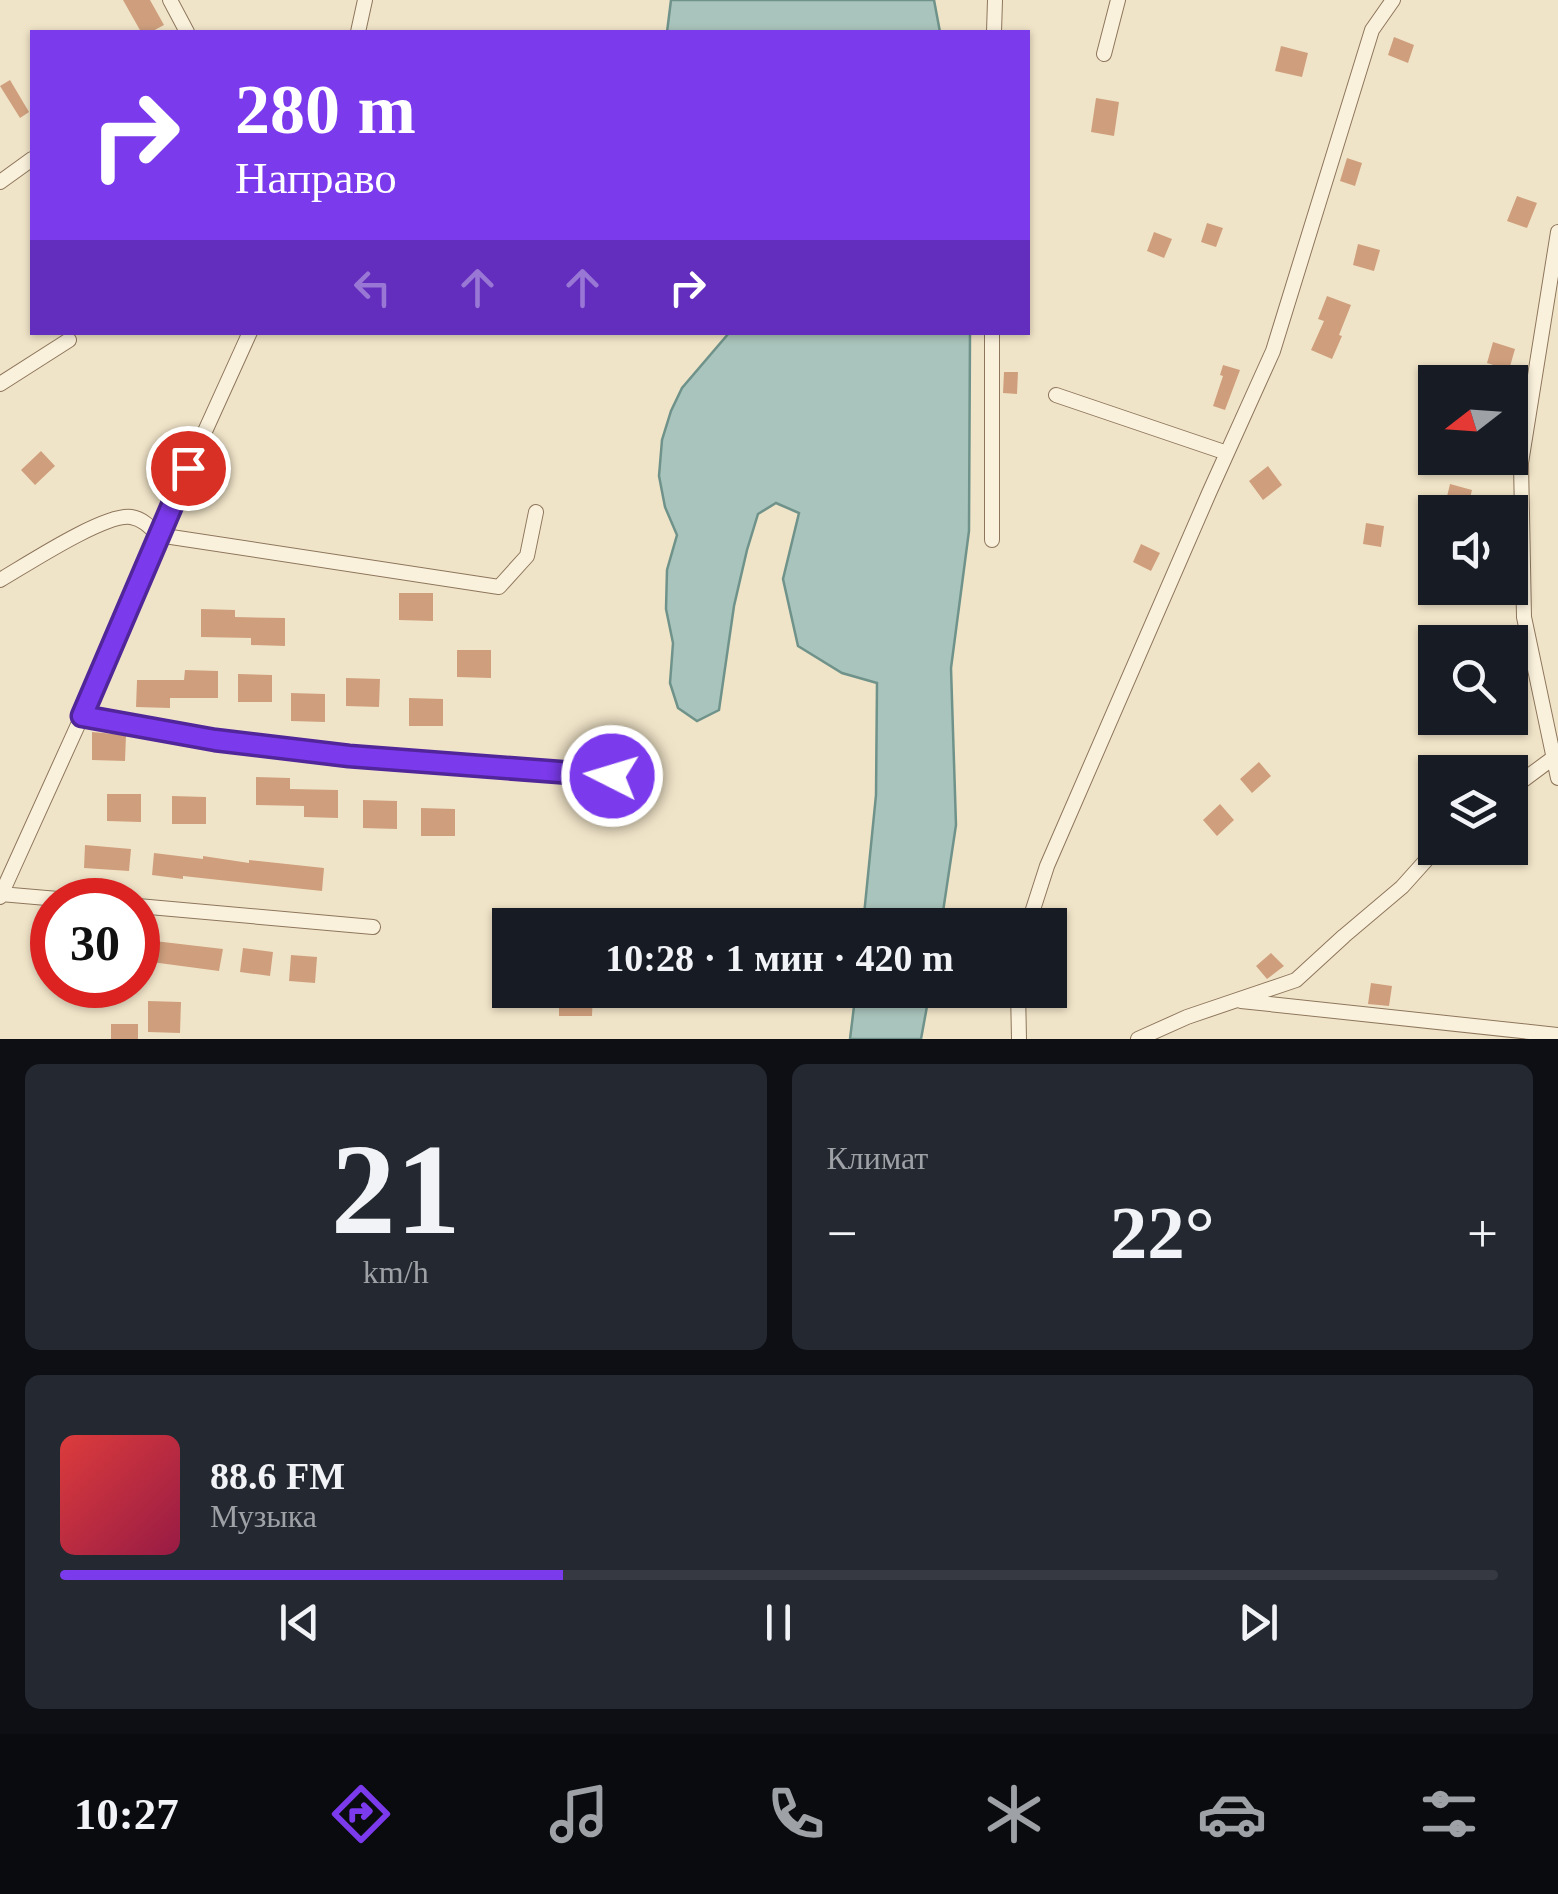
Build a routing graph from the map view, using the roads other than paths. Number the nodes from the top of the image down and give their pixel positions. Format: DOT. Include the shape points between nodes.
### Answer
graph roads {
  1 [pos="170,0"];
  2 [pos="365,0"];
  3 [pos="996,0"];
  4 [pos="1118,0"];
  5 [pos="1393,0"];
  6 [pos="186,30"];
  7 [pos="358,30"];
  8 [pos="994,30"];
  9 [pos="1104,54"];
  10 [pos="30,160"];
  11 [pos="0,182"];
  12 [pos="1558,232"];
  13 [pos="249,335"];
  14 [pos="992,335"];
  15 [pos="69,340"];
  16 [pos="0,384"];
  17 [pos="1056,395"];
  18 [pos="1227,454"];
  19 [pos="536,512"];
  20 [pos="158,535"];
  21 [pos="992,540"];
  22 [pos="0,580"];
  23 [pos="82,716"];
  24 [pos="1553,758"];
  25 [pos="612,776"];
  26 [pos="1528,777"];
  27 [pos="1558,778"];
  28 [pos="1422,865"];
  29 [pos="0,895"];
  30 [pos="30,897"];
  31 [pos="160,908"];
  32 [pos="1033,908"];
  33 [pos="374,927"];
  34 [pos="1237,1001"];
  35 [pos="1018,1008"];
  36 [pos="1558,1035"];
  37 [pos="1019,1039"];
  38 [pos="1138,1039"];
  1 -- 6 [label="street"];
  2 -- 7 [label="street"];
  3 -- 8 [label="street"];
  4 -- 9 [label="street"];
  5 -- 18 [label="street" via="1372,30 1273,351"];
  10 -- 11 [label="street"];
  12 -- 24 [label="street" via="1521,463 1524,617"];
  13 -- 20 [label="street"];
  14 -- 21 [label="street"];
  15 -- 16 [label="street"];
  17 -- 18 [label="street"];
  18 -- 32 [label="street"];
  19 -- 20 [label="street" via="527,556 499,587"];
  20 -- 22 [label="street" via="145,522 114,519"];
  20 -- 23 [label="street"];
  23 -- 25 [label="street" via="349,756"];
  23 -- 29 [label="street"];
  24 -- 26 [label="street"];
  24 -- 27 [label="street"];
  28 -- 34 [label="street" via="1296,980"];
  29 -- 30 [label="street"];
  31 -- 33 [label="street"];
  34 -- 36 [label="street"];
  34 -- 38 [label="street"];
  35 -- 37 [label="street"];
}
